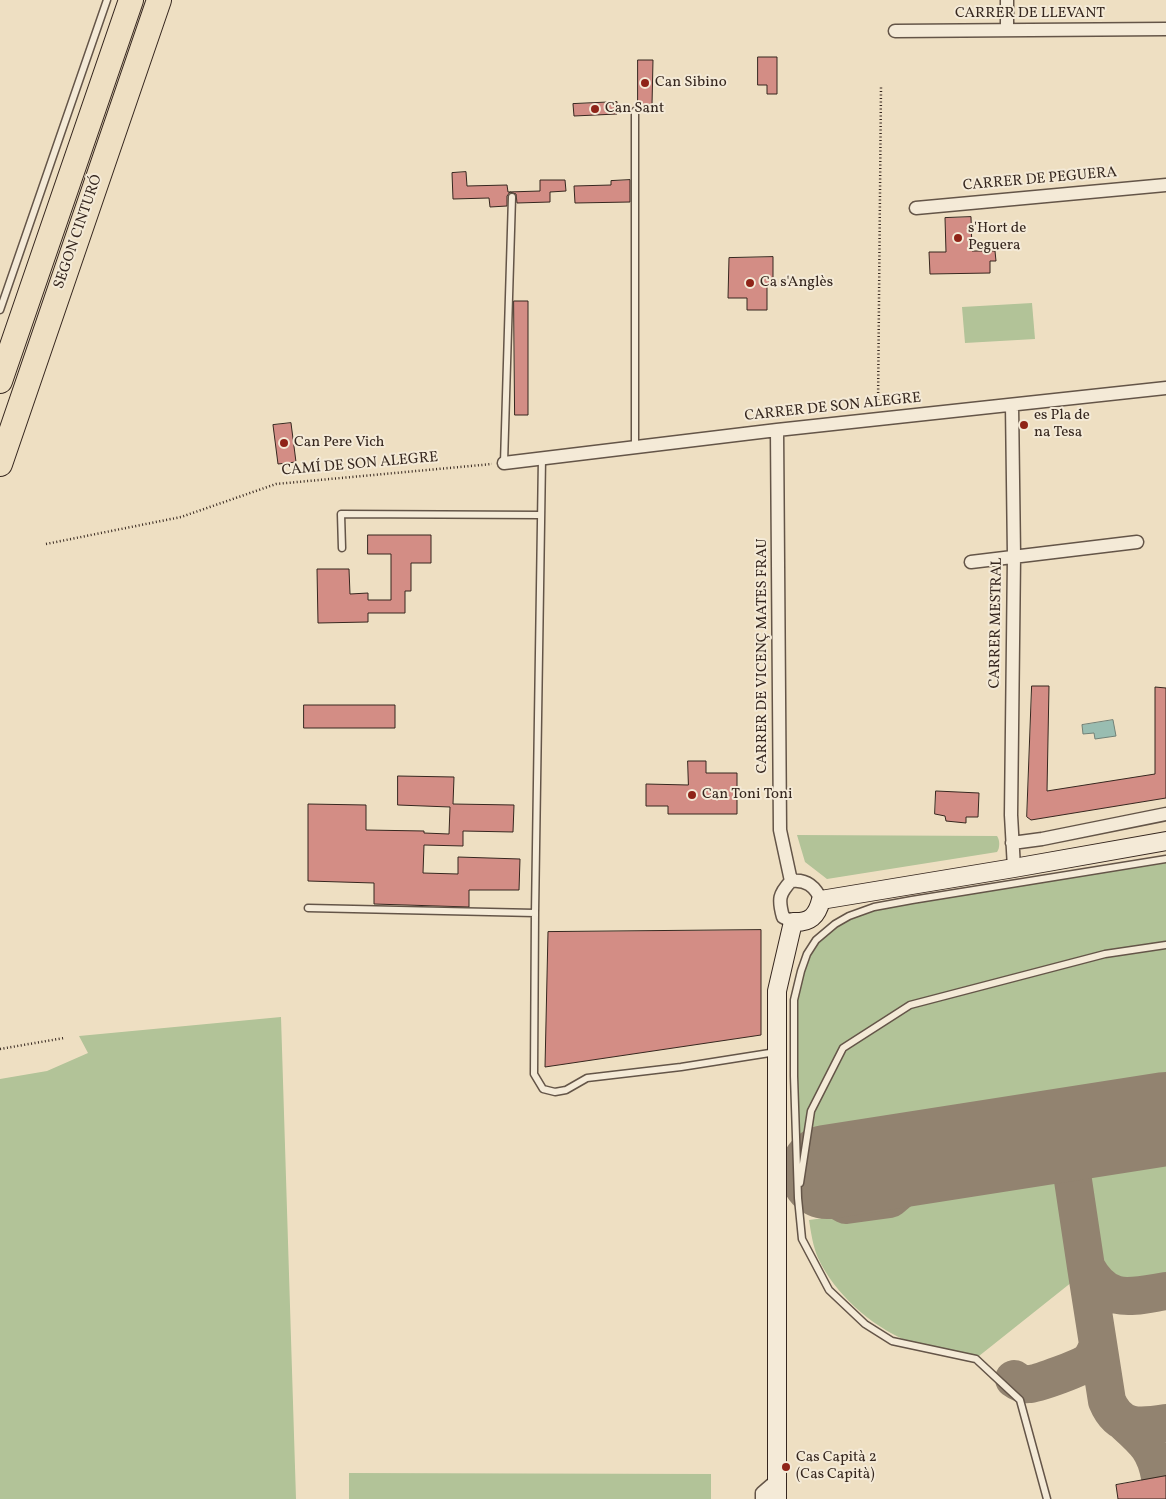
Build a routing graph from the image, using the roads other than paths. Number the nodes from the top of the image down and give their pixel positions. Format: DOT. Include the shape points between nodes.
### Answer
graph roads {
  1 [pos="106,0"];
  2 [pos="131,0"];
  3 [pos="159,0"];
  4 [pos="1007,0"];
  5 [pos="1166,29"];
  6 [pos="1007,30"];
  7 [pos="895,31"];
  8 [pos="635,111"];
  9 [pos="1166,185"];
  10 [pos="512,197"];
  11 [pos="916,208"];
  12 [pos="0,310"];
  13 [pos="0,381"];
  14 [pos="1166,388"];
  15 [pos="1012,404"];
  16 [pos="777,430"];
  17 [pos="636,447"];
  18 [pos="542,458"];
  19 [pos="504,463"];
  20 [pos="0,464"];
  21 [pos="541,516"];
  22 [pos="1136,542"];
  23 [pos="342,548"];
  24 [pos="1014,556"];
  25 [pos="971,562"];
  26 [pos="1166,814"];
  27 [pos="1166,840"];
  28 [pos="1012,843"];
  29 [pos="1166,859"];
  30 [pos="1014,868"];
  31 [pos="791,880"];
  32 [pos="821,900"];
  33 [pos="308,908"];
  34 [pos="535,913"];
  35 [pos="793,922"];
  36 [pos="1166,945"];
  37 [pos="777,1052"];
  38 [pos="798,1198"];
  39 [pos="767,1497"];
  40 [pos="1046,1499"];
  1 -- 12 [label="lane"];
  2 -- 13 [label="highway, SEGON CINTURÓ"];
  3 -- 20 [label="highway, SEGON CINTURÓ"];
  4 -- 6 [label="street"];
  5 -- 6 [label="street, CARRER DE LLEVANT"];
  6 -- 7 [label="street, CARRER DE LLEVANT"];
  8 -- 17 [label="lane"];
  9 -- 11 [label="street, CARRER DE PEGUERA"];
  10 -- 19 [label="lane"];
  14 -- 15 [label="street, CARRER DE SON ALEGRE"];
  15 -- 16 [label="street, CARRER DE SON ALEGRE"];
  15 -- 24 [label="street, CARRER MESTRAL"];
  16 -- 17 [label="street, CARRER DE SON ALEGRE"];
  16 -- 31 [label="street, CARRER DE VICENÇ MATES FRAU" via="780,830"];
  17 -- 18 [label="street, CARRER DE SON ALEGRE"];
  18 -- 19 [label="street, CARRER DE SON ALEGRE"];
  18 -- 21 [label="lane"];
  21 -- 23 [label="lane" via="341,514"];
  21 -- 34 [label="lane"];
  22 -- 24 [label="street"];
  24 -- 25 [label="street"];
  24 -- 28 [label="street, CARRER MESTRAL"];
  26 -- 28 [label="street"];
  27 -- 30 [label="street"];
  28 -- 30 [label="street, CARRER MESTRAL"];
  29 -- 38 [label="lane" via="874,907 849,916 816,940 807,954 794,1000"];
  30 -- 32 [label="street"];
  31 -- 32 [label="street" via="802,880 816,890"];
  31 -- 35 [label="street" via="779,902 783,916"];
  32 -- 35 [label="street" via="811,918 802,923"];
  33 -- 34 [label="lane"];
  34 -- 37 [label="lane" via="534,1074 543,1089 554,1092 566,1090 586,1078"];
  35 -- 37 [label="street" via="777,991"];
  36 -- 38 [label="lane" via="1105,954 910,1005 844,1048 811,1111"];
  37 -- 39 [label="street" via="777,1480"];
  38 -- 40 [label="lane" via="802,1239 829,1290 865,1324 892,1341 976,1359 1020,1400"];
}
